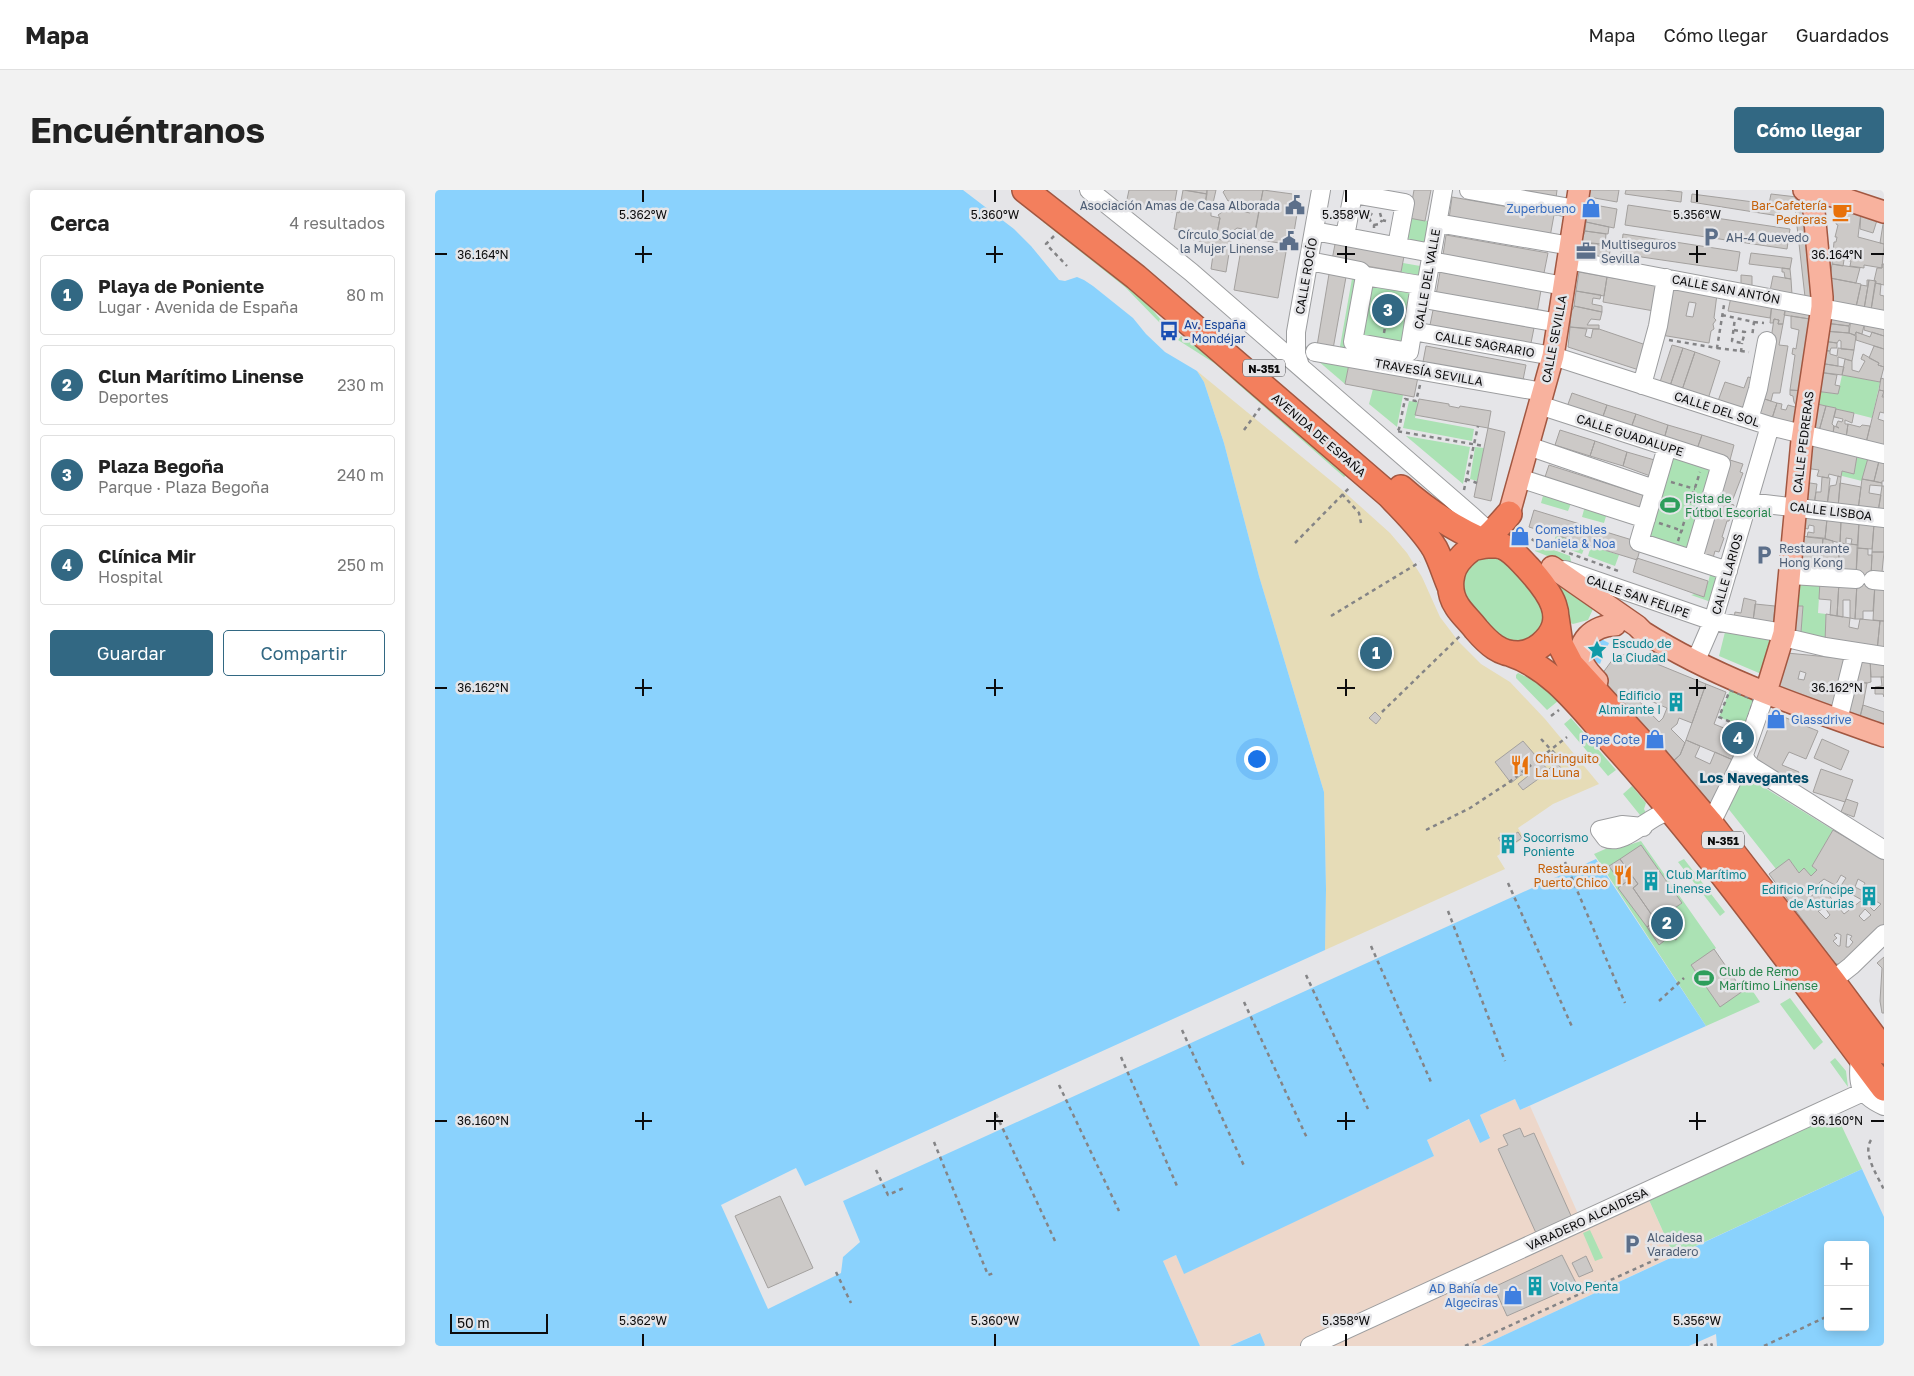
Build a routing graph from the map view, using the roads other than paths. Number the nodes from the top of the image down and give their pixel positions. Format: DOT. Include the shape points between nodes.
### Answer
graph roads {
  1 [pos="1025,190"];
  2 [pos="1048,190"];
  3 [pos="1089,190"];
  4 [pos="1104,190"];
  5 [pos="1321,190"];
  6 [pos="1443,190"];
  7 [pos="1469,190"];
  8 [pos="1809,190"];
  9 [pos="1578,199"];
  10 [pos="1109,207"];
  11 [pos="1884,212"];
  12 [pos="1437,223"];
  13 [pos="1314,230"];
  14 [pos="1345,236"];
  15 [pos="1397,246"];
  16 [pos="1569,253"];
  17 [pos="1431,257"];
  18 [pos="1309,261"];
  19 [pos="1365,276"];
  20 [pos="1666,278"];
  21 [pos="1564,286"];
  22 [pos="1424,289"];
  23 [pos="1822,307"];
  24 [pos="1884,320"];
  25 [pos="1559,323"];
  26 [pos="1296,332"];
  27 [pos="1418,332"];
  28 [pos="1269,340"];
  29 [pos="1767,341"];
  30 [pos="1350,350"];
  31 [pos="1315,352"];
  32 [pos="1553,356"];
  33 [pos="1414,362"];
  34 [pos="1300,366"];
  35 [pos="1642,385"];
  36 [pos="1541,398"];
  37 [pos="1749,419"];
  38 [pos="1770,426"];
  39 [pos="1803,435"];
  40 [pos="1528,446"];
  41 [pos="1667,447"];
  42 [pos="1884,454"];
  43 [pos="1519,478"];
  44 [pos="1656,483"];
  45 [pos="1748,502"];
  46 [pos="1796,508"];
  47 [pos="1509,514"];
  48 [pos="1884,518"];
  49 [pos="1646,519"];
  50 [pos="1495,546"];
  51 [pos="1693,559"];
  52 [pos="1552,567"];
  53 [pos="1728,571"];
  54 [pos="1791,575"];
  55 [pos="1871,580"];
  56 [pos="1450,586"];
  57 [pos="1713,621"];
  58 [pos="1615,625"];
  59 [pos="1553,631"];
  60 [pos="1643,632"];
  61 [pos="1784,635"];
  62 [pos="1855,652"];
  63 [pos="1509,653"];
  64 [pos="1884,656"];
  65 [pos="1693,661"];
  66 [pos="1758,695"];
  67 [pos="1838,720"];
  68 [pos="1884,736"];
  69 [pos="1744,756"];
  70 [pos="1671,808"];
  71 [pos="1709,822"];
  72 [pos="1643,827"];
  73 [pos="1884,850"];
  74 [pos="1884,934"];
  75 [pos="1832,980"];
  76 [pos="1884,1051"];
  77 [pos="1874,1090"];
  78 [pos="1884,1106"];
  79 [pos="1310,1346"];
  1 -- 56 [label="highway, AVENIDA DE ESPAÑA / N-351" via="1136,277 1389,495 1434,548"];
  2 -- 50 [label="highway, AVENIDA DE ESPAÑA / N-351" via="1215,326 1422,506 1447,524"];
  3 -- 10 [label="street"];
  4 -- 10 [label="street"];
  5 -- 13 [label="street, CALLE ROCÍO"];
  6 -- 12 [label="street, CALLE DEL VALLE"];
  7 -- 9 [label="street"];
  8 -- 11 [label="main road"];
  8 -- 23 [label="main road, CALLE PEDRERAS"];
  9 -- 16 [label="main road, CALLE SEVILLA"];
  10 -- 28 [label="street" via="1184,266"];
  12 -- 16 [label="street, CALLE SAN ANTÓN"];
  12 -- 17 [label="street, CALLE DEL VALLE"];
  13 -- 14 [label="street"];
  13 -- 18 [label="street, CALLE ROCÍO"];
  14 -- 15 [label="street"];
  14 -- 15 [label="street" via="1353,194 1405,203"];
  15 -- 17 [label="street"];
  16 -- 20 [label="street, CALLE SAN ANTÓN"];
  16 -- 21 [label="main road, CALLE SEVILLA"];
  17 -- 21 [label="street"];
  17 -- 22 [label="street, CALLE DEL VALLE"];
  18 -- 19 [label="street" via="1360,271"];
  18 -- 26 [label="street, CALLE ROCÍO"];
  19 -- 22 [label="street"];
  19 -- 30 [label="street"];
  20 -- 23 [label="street, CALLE SAN ANTÓN"];
  20 -- 35 [label="street"];
  21 -- 25 [label="main road, CALLE SEVILLA"];
  22 -- 25 [label="street"];
  22 -- 27 [label="street, CALLE DEL VALLE"];
  22 -- 33 [label="street"];
  23 -- 24 [label="street, CALLE SAN ANTÓN"];
  23 -- 39 [label="main road, CALLE PEDRERAS"];
  25 -- 32 [label="main road, CALLE SEVILLA"];
  26 -- 28 [label="street" via="1287,340"];
  26 -- 34 [label="street, CALLE ROCÍO" via="1296,354"];
  27 -- 32 [label="street, CALLE SAGRARIO"];
  27 -- 33 [label="street, CALLE DEL VALLE"];
  28 -- 34 [label="street"];
  29 -- 37 [label="street"];
  30 -- 31 [label="street, TRAVESÍA SEVILLA"];
  30 -- 33 [label="street, TRAVESÍA SEVILLA"];
  32 -- 35 [label="street, CALLE DEL SOL"];
  32 -- 36 [label="main road, CALLE SEVILLA"];
  33 -- 36 [label="street, TRAVESÍA SEVILLA"];
  34 -- 50 [label="street"];
  35 -- 37 [label="street, CALLE DEL SOL"];
  36 -- 40 [label="main road, CALLE SEVILLA"];
  36 -- 41 [label="street, CALLE GUADALUPE"];
  37 -- 38 [label="street, CALLE DEL SOL"];
  38 -- 39 [label="street, CALLE DEL SOL"];
  38 -- 45 [label="street, CALLE LARIOS"];
  39 -- 42 [label="street, CALLE DEL SOL"];
  39 -- 46 [label="main road, CALLE PEDRERAS"];
  40 -- 43 [label="main road, CALLE SEVILLA"];
  40 -- 44 [label="street"];
  41 -- 44 [label="street"];
  41 -- 51 [label="street, CALLE GUADALUPE" via="1721,464"];
  43 -- 47 [label="main road, CALLE SEVILLA"];
  43 -- 49 [label="street"];
  44 -- 49 [label="street"];
  45 -- 46 [label="street, CALLE LISBOA"];
  45 -- 53 [label="street, CALLE LARIOS"];
  46 -- 48 [label="street, CALLE LISBOA"];
  46 -- 54 [label="main road, CALLE PEDRERAS"];
  47 -- 50 [label="highway"];
  49 -- 51 [label="street" via="1639,542"];
  50 -- 52 [label="highway, AVENIDA DE ESPAÑA"];
  50 -- 56 [label="highway" via="1455,566"];
  50 -- 59 [label="highway, N-351" via="1546,588 1551,597"];
  51 -- 53 [label="street"];
  52 -- 57 [label="street, CALLE SAN FELIPE"];
  52 -- 60 [label="main road"];
  53 -- 57 [label="street, CALLE LARIOS"];
  54 -- 55 [label="street"];
  54 -- 61 [label="main road, CALLE PEDRERAS"];
  56 -- 63 [label="highway, N-351" via="1457,606 1486,640 1496,649"];
  57 -- 61 [label="street, CALLE SAN FELIPE"];
  57 -- 65 [label="street, CALLE LARIOS"];
  58 -- 59 [label="main road"];
  58 -- 60 [label="main road"];
  58 -- 70 [label="main road" via="1600,627 1589,634 1581,652 1583,664 1681,775 1686,784"];
  59 -- 63 [label="highway" via="1529,652"];
  59 -- 70 [label="highway, N-351" via="1571,665"];
  60 -- 65 [label="main road"];
  61 -- 62 [label="street, CALLE SAN FELIPE"];
  61 -- 66 [label="main road, CALLE PEDRERAS"];
  62 -- 64 [label="street, CALLE SAN FELIPE"];
  62 -- 67 [label="street"];
  63 -- 70 [label="highway, N-351" via="1532,662 1553,678"];
  65 -- 66 [label="main road"];
  66 -- 67 [label="main road"];
  66 -- 69 [label="street"];
  67 -- 68 [label="main road"];
  69 -- 71 [label="street"];
  69 -- 73 [label="street" via="1752,767"];
  70 -- 71 [label="highway, N-351"];
  70 -- 72 [label="street"];
  70 -- 77 [label="highway, N-351" via="1860,1056"];
  71 -- 75 [label="highway, N-351"];
  72 -- 72 [label="street" via="1615,840 1606,838 1600,830 1622,825"];
  74 -- 75 [label="street"];
  75 -- 76 [label="highway, N-351"];
  77 -- 78 [label="street" via="1869,1099"];
  77 -- 79 [label="street, VARADERO ALCAIDESA"];
}
